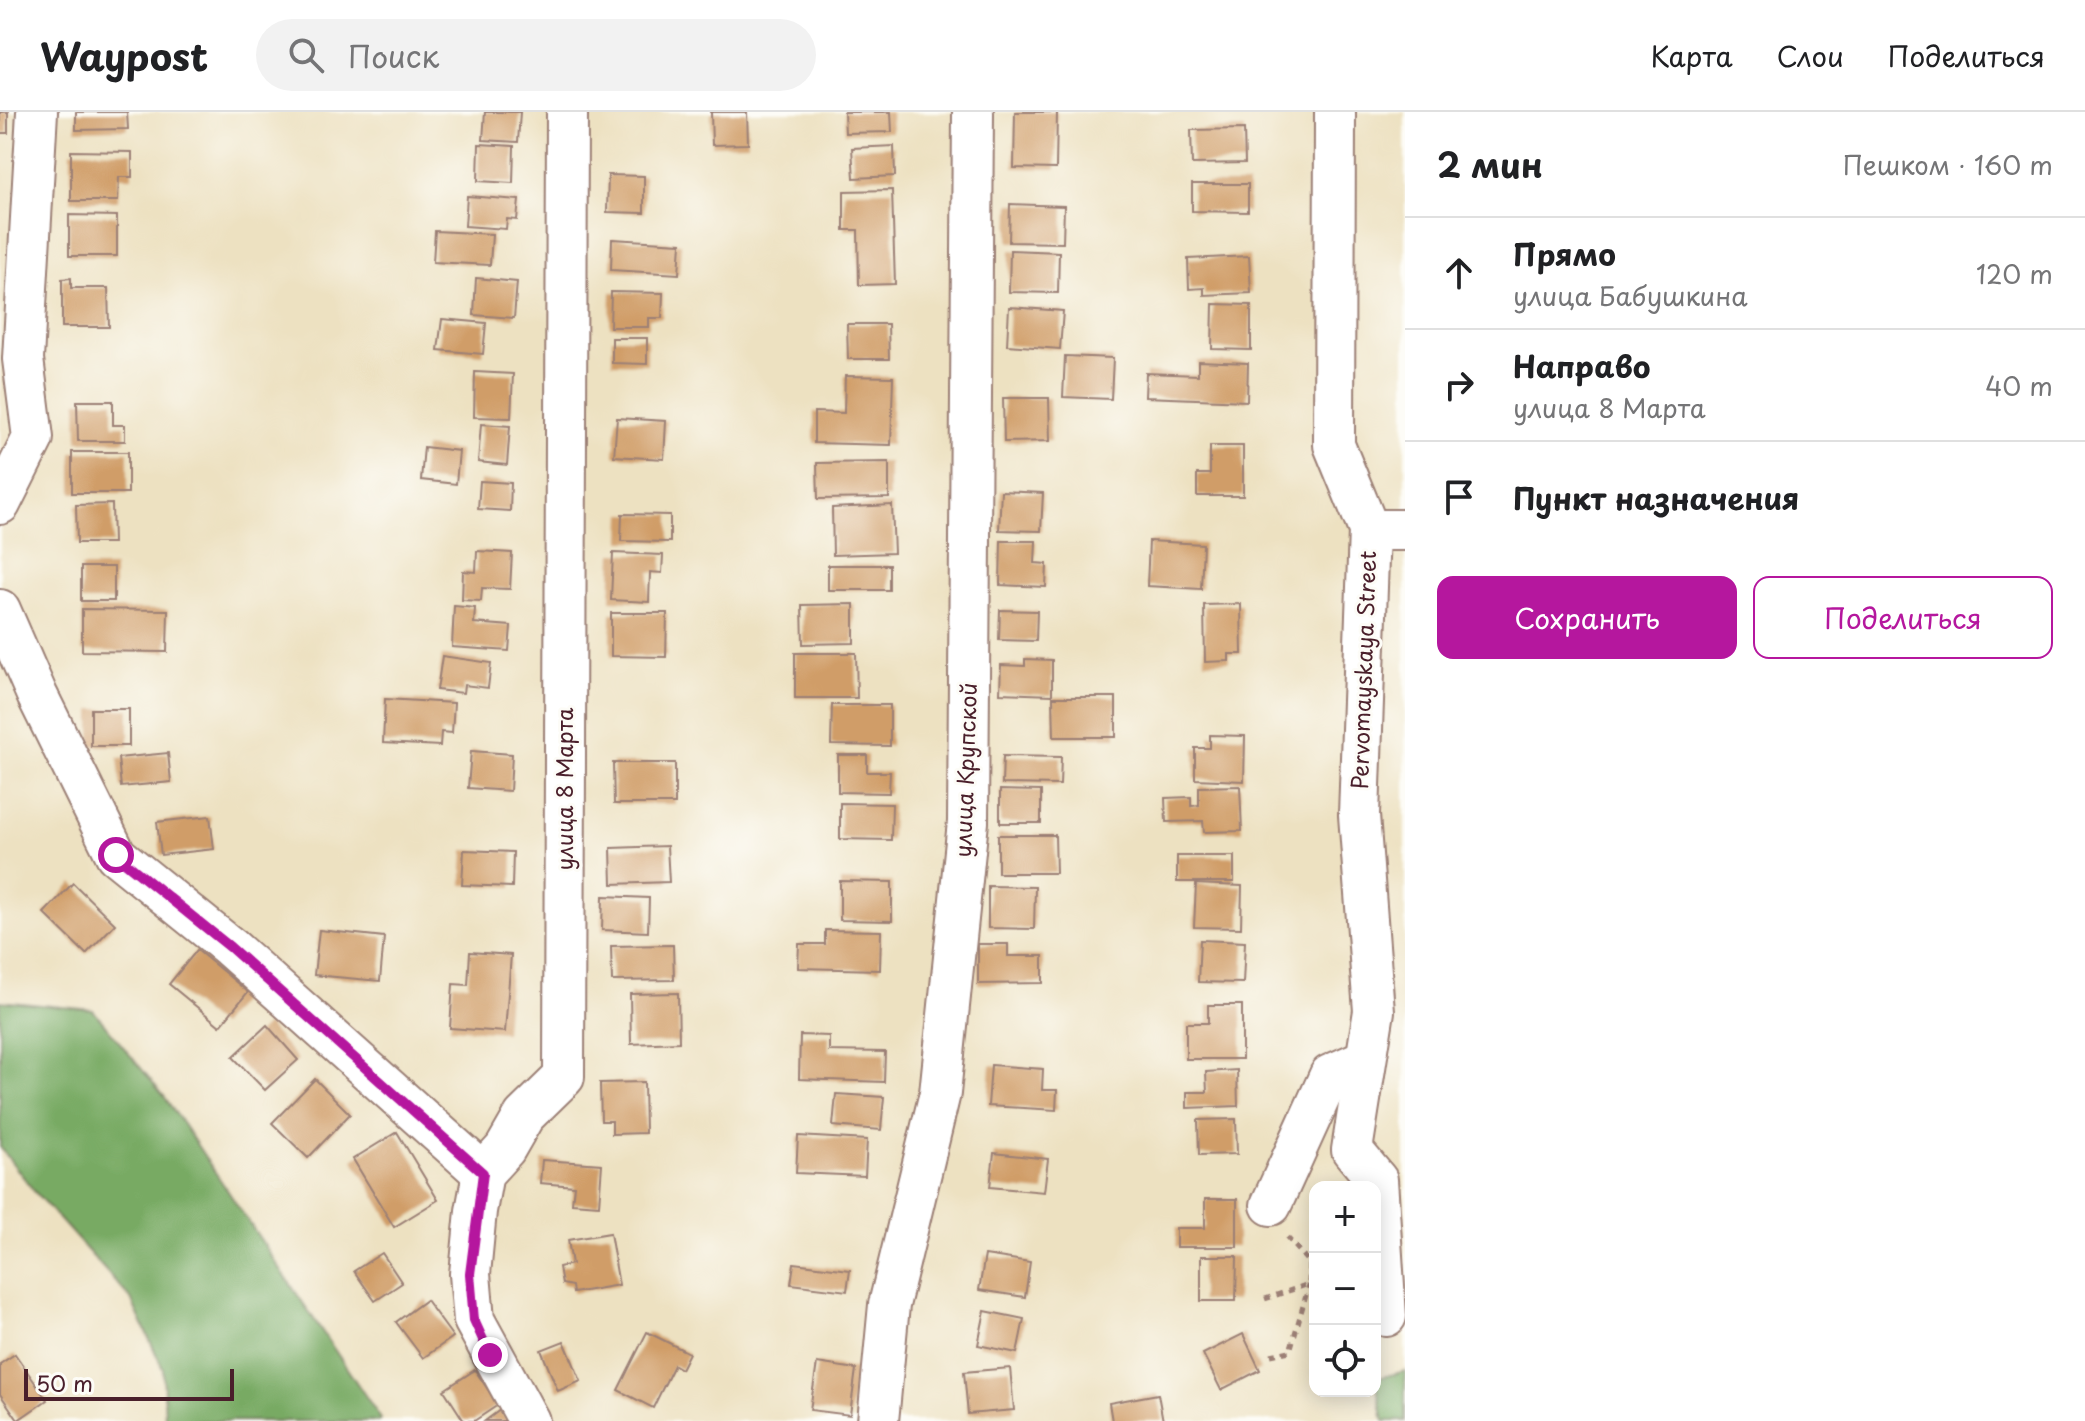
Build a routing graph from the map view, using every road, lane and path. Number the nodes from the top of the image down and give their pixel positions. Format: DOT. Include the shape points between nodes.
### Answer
graph roads {
  1 [pos="37,112"];
  2 [pos="567,112"];
  3 [pos="973,112"];
  4 [pos="1335,112"];
  5 [pos="0,504"];
  6 [pos="1387,530"];
  7 [pos="0,610"];
  8 [pos="1389,1010"];
  9 [pos="1366,1059"];
  10 [pos="483,1173"];
  11 [pos="1271,1205"];
  12 [pos="1309,1262"];
  13 [pos="1309,1284"];
  14 [pos="1265,1299"];
  15 [pos="1386,1316"];
  16 [pos="1271,1355"];
  17 [pos="529,1421"];
  18 [pos="878,1421"];
  1 -- 5 [label="street" via="23,359 33,438"];
  2 -- 10 [label="street, улица 8 Марта" via="564,1077 524,1116"];
  3 -- 18 [label="street, улица Крупской" via="968,822 940,1093 889,1305"];
  4 -- 6 [label="street, Pervomayskaya Street" via="1334,445"];
  6 -- 8 [label="street, Pervomayskaya Street" via="1359,815"];
  7 -- 10 [label="street" via="116,855 230,947"];
  8 -- 9 [label="street, Pervomayskaya Street"];
  9 -- 11 [label="street" via="1330,1075"];
  9 -- 15 [label="street, Pervomayskaya Street" via="1352,1150 1377,1180"];
  10 -- 17 [label="street" via="470,1274 474,1320"];
  11 -- 12 [label="path" via="1277,1226"];
  13 -- 14 [label="path"];
  13 -- 16 [label="path" via="1290,1351"];
}
